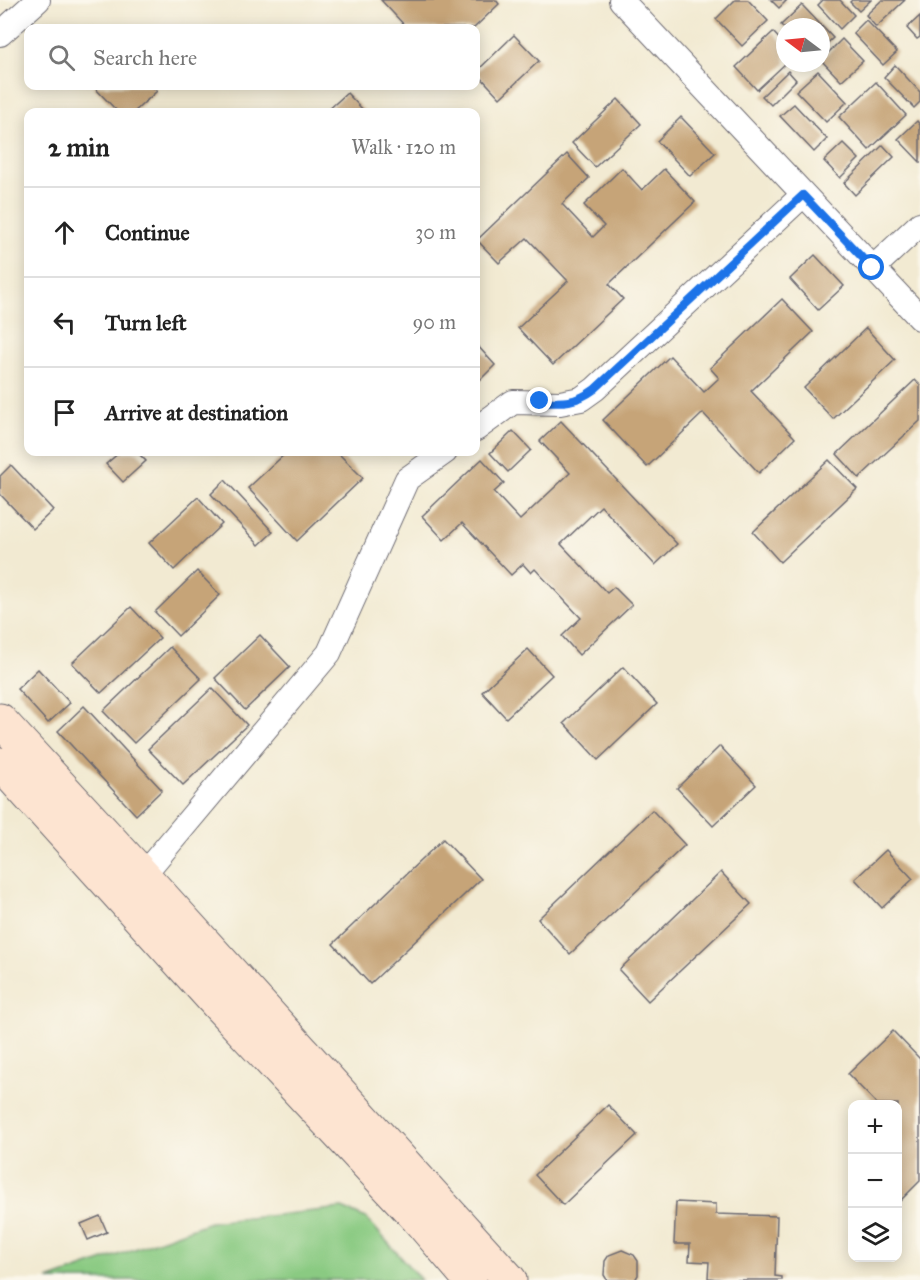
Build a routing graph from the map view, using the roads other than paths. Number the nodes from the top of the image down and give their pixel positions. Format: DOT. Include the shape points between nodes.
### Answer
graph roads {
  1 [pos="38,0"];
  2 [pos="621,0"];
  3 [pos="0,34"];
  4 [pos="803,195"];
  5 [pos="920,225"];
  6 [pos="872,268"];
  7 [pos="920,318"];
  8 [pos="480,426"];
  9 [pos="439,456"];
  10 [pos="0,720"];
  11 [pos="0,764"];
  12 [pos="143,875"];
  13 [pos="470,1280"];
  14 [pos="510,1280"];
  1 -- 3 [label="street"];
  2 -- 4 [label="street"];
  4 -- 6 [label="street"];
  4 -- 8 [label="street" via="588,394 560,403 513,402"];
  5 -- 6 [label="street"];
  6 -- 7 [label="street"];
  9 -- 12 [label="street" via="406,479 329,653"];
  10 -- 12 [label="main road"];
  11 -- 13 [label="main road"];
  12 -- 14 [label="main road"];
}
